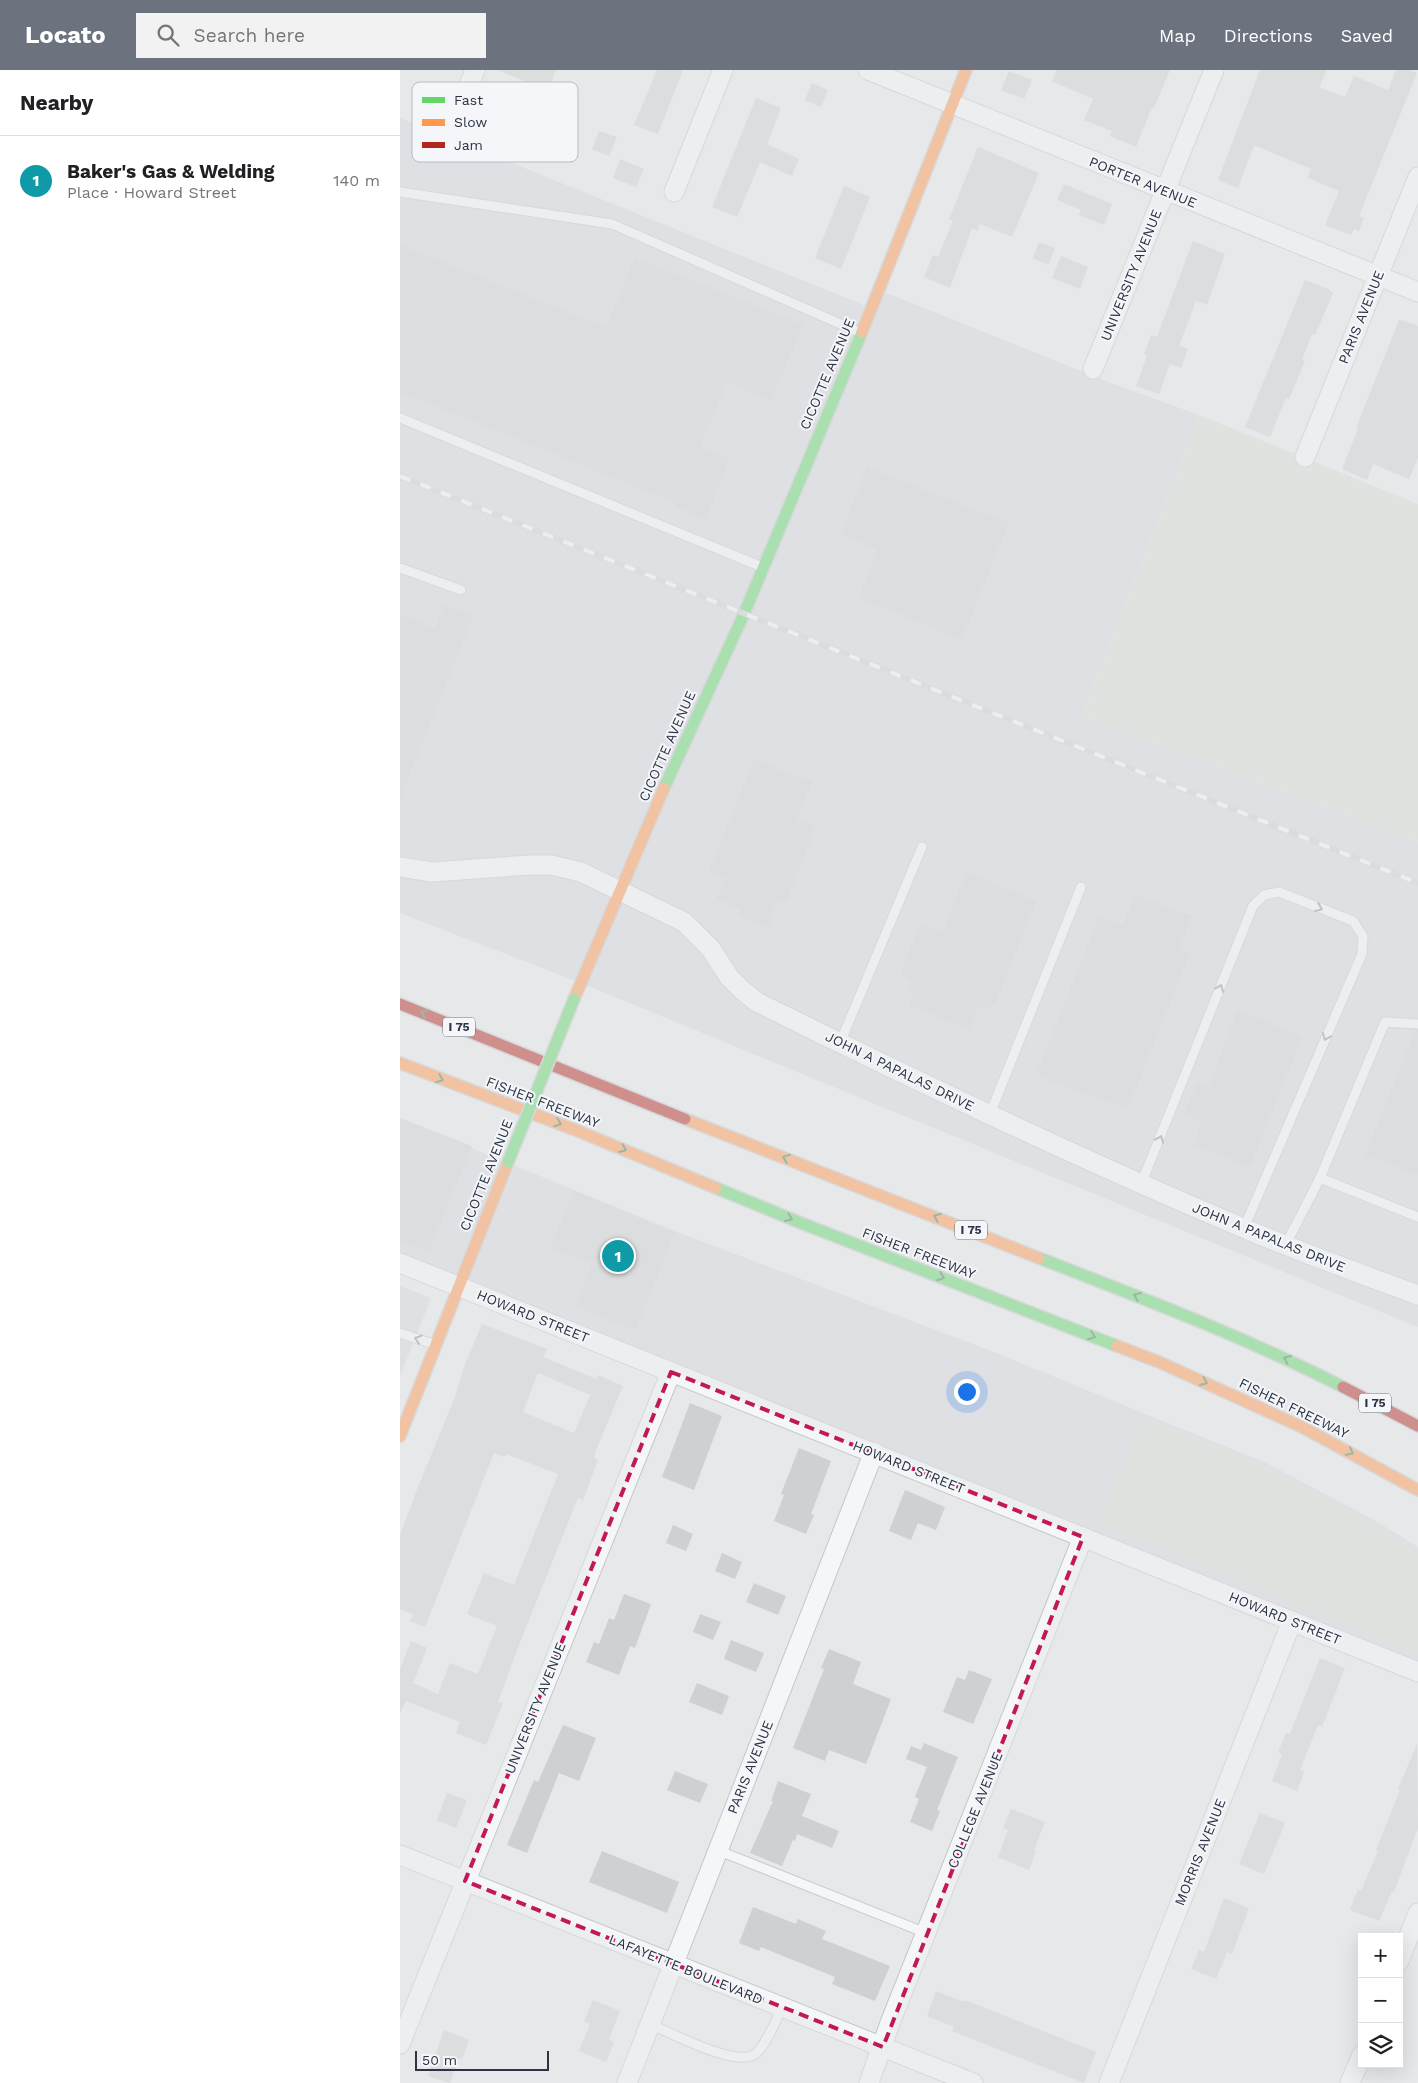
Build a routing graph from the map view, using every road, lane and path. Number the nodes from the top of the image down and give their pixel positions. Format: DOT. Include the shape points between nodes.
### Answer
graph roads {
  1 [pos="475,70"];
  2 [pos="723,70"];
  3 [pos="868,70"];
  4 [pos="966,70"];
  5 [pos="1214,70"];
  6 [pos="470,82"];
  7 [pos="954,104"];
  8 [pos="1418,177"];
  9 [pos="1164,191"];
  10 [pos="400,192"];
  11 [pos="674,192"];
  12 [pos="1378,277"];
  13 [pos="1418,292"];
  14 [pos="861,333"];
  15 [pos="1093,369"];
  16 [pos="400,418"];
  17 [pos="1305,457"];
  18 [pos="400,568"];
  19 [pos="763,568"];
  20 [pos="461,590"];
  21 [pos="922,847"];
  22 [pos="400,867"];
  23 [pos="1081,887"];
  24 [pos="620,891"];
  25 [pos="400,1004"];
  26 [pos="1418,1024"];
  27 [pos="840,1043"];
  28 [pos="400,1063"];
  29 [pos="990,1114"];
  30 [pos="1320,1178"];
  31 [pos="1142,1184"];
  32 [pos="1418,1217"];
  33 [pos="1244,1228"];
  34 [pos="1286,1244"];
  35 [pos="400,1263"];
  36 [pos="460,1287"];
  37 [pos="1418,1295"];
  38 [pos="400,1333"];
  39 [pos="436,1345"];
  40 [pos="671,1372"];
  41 [pos="1418,1426"];
  42 [pos="400,1436"];
  43 [pos="874,1452"];
  44 [pos="1418,1490"];
  45 [pos="1083,1537"];
  46 [pos="1292,1621"];
  47 [pos="1418,1672"];
  48 [pos="717,1850"];
  49 [pos="400,1855"];
  50 [pos="465,1881"];
  51 [pos="1418,1914"];
  52 [pos="926,1933"];
  53 [pos="1403,1950"];
  54 [pos="674,1964"];
  55 [pos="782,2007"];
  56 [pos="650,2024"];
  57 [pos="400,2044"];
  58 [pos="883,2047"];
  59 [pos="1358,2064"];
  60 [pos="626,2083"];
  61 [pos="869,2083"];
  62 [pos="973,2083"];
  63 [pos="1109,2083"];
  64 [pos="1350,2083"];
  1 -- 6 [label="street"];
  2 -- 11 [label="street"];
  3 -- 7 [label="street, PORTER AVENUE"];
  4 -- 7 [label="main road, CICOTTE AVENUE"];
  5 -- 9 [label="street, UNIVERSITY AVENUE"];
  7 -- 9 [label="street, PORTER AVENUE"];
  7 -- 14 [label="main road, CICOTTE AVENUE"];
  8 -- 12 [label="street, PARIS AVENUE"];
  9 -- 12 [label="street, PORTER AVENUE"];
  9 -- 15 [label="street, UNIVERSITY AVENUE"];
  10 -- 14 [label="lane" via="612,224"];
  12 -- 13 [label="street, PORTER AVENUE"];
  12 -- 17 [label="street, PARIS AVENUE"];
  14 -- 19 [label="main road, CICOTTE AVENUE"];
  16 -- 19 [label="lane"];
  18 -- 20 [label="lane"];
  19 -- 24 [label="main road, CICOTTE AVENUE"];
  21 -- 27 [label="lane"];
  22 -- 24 [label="street, JOHN A PAPALAS DRIVE" via="432,872 551,865 581,872"];
  23 -- 29 [label="lane"];
  24 -- 27 [label="street, JOHN A PAPALAS DRIVE" via="684,922 711,949 729,977 757,1002"];
  24 -- 36 [label="main road, CICOTTE AVENUE, bridge" via="470,1254"];
  41 -- 25 [label="main road, I 75, one-way" via="1300,1365 1206,1324"];
  26 -- 30 [label="lane" via="1385,1022"];
  27 -- 29 [label="street, JOHN A PAPALAS DRIVE"];
  28 -- 44 [label="main road, FISHER FREEWAY, one-way" via="1159,1362 1302,1427"];
  29 -- 31 [label="street, JOHN A PAPALAS DRIVE"];
  30 -- 32 [label="lane"];
  30 -- 34 [label="lane"];
  31 -- 33 [label="street, JOHN A PAPALAS DRIVE"];
  31 -- 33 [label="lane, one-way" via="1253,906 1264,895 1279,892 1353,921 1364,936 1362,954"];
  33 -- 34 [label="street, JOHN A PAPALAS DRIVE"];
  34 -- 37 [label="street, JOHN A PAPALAS DRIVE"];
  35 -- 36 [label="street, HOWARD STREET"];
  36 -- 39 [label="main road, CICOTTE AVENUE"];
  36 -- 40 [label="street, HOWARD STREET"];
  39 -- 38 [label="lane, one-way"];
  39 -- 42 [label="main road, CICOTTE AVENUE"];
  40 -- 43 [label="street, HOWARD STREET"];
  40 -- 50 [label="street, UNIVERSITY AVENUE"];
  43 -- 45 [label="street, HOWARD STREET"];
  43 -- 48 [label="street, PARIS AVENUE"];
  45 -- 46 [label="street, HOWARD STREET"];
  45 -- 52 [label="street, COLLEGE AVENUE"];
  46 -- 47 [label="street, HOWARD STREET"];
  46 -- 63 [label="street, MORRIS AVENUE"];
  48 -- 52 [label="lane"];
  48 -- 54 [label="street, PARIS AVENUE"];
  49 -- 50 [label="street, LAFAYETTE BOULEVARD"];
  50 -- 54 [label="street, LAFAYETTE BOULEVARD"];
  50 -- 57 [label="street, UNIVERSITY AVENUE"];
  51 -- 53 [label="street"];
  52 -- 58 [label="street, COLLEGE AVENUE"];
  54 -- 55 [label="street, LAFAYETTE BOULEVARD"];
  54 -- 56 [label="street, PARIS AVENUE"];
  55 -- 56 [label="lane" via="757,2053 747,2059 720,2054"];
  55 -- 58 [label="street, LAFAYETTE BOULEVARD"];
  56 -- 60 [label="street, PARIS AVENUE"];
  58 -- 61 [label="street, COLLEGE AVENUE"];
  58 -- 62 [label="street, LAFAYETTE BOULEVARD"];
  59 -- 64 [label="street"];
}
